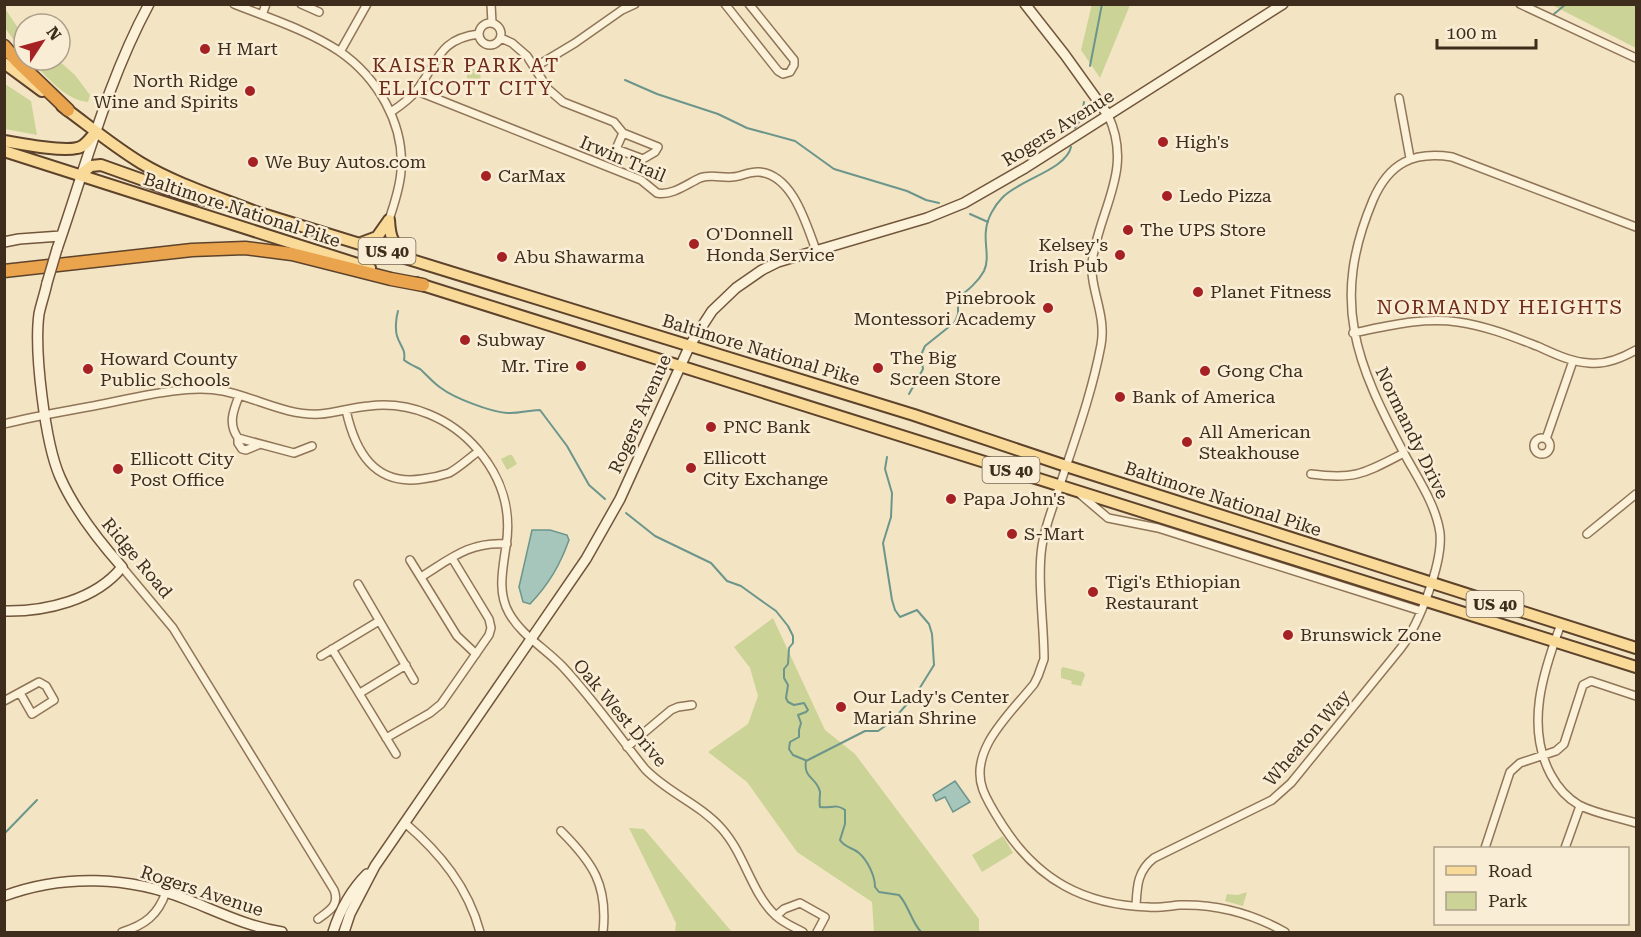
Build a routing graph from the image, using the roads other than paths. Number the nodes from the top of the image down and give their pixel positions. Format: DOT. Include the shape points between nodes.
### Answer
graph roads {
  1 [pos="149,4"];
  2 [pos="234,4"];
  3 [pos="266,4"];
  4 [pos="301,4"];
  5 [pos="367,4"];
  6 [pos="490,4"];
  7 [pos="635,4"];
  8 [pos="725,4"];
  9 [pos="749,4"];
  10 [pos="1025,4"];
  11 [pos="1283,4"];
  12 [pos="1520,4"];
  13 [pos="320,12"];
  14 [pos="262,15"];
  15 [pos="492,23"];
  16 [pos="479,34"];
  17 [pos="501,38"];
  18 [pos="4,46"];
  19 [pos="340,52"];
  20 [pos="1636,58"];
  21 [pos="4,63"];
  22 [pos="535,67"];
  23 [pos="4,69"];
  24 [pos="21,76"];
  25 [pos="417,91"];
  26 [pos="1399,98"];
  27 [pos="68,110"];
  28 [pos="391,112"];
  29 [pos="1108,116"];
  30 [pos="95,133"];
  31 [pos="624,133"];
  32 [pos="4,141"];
  33 [pos="4,151"];
  34 [pos="1410,158"];
  35 [pos="80,175"];
  36 [pos="256,212"];
  37 [pos="389,220"];
  38 [pos="1636,227"];
  39 [pos="61,236"];
  40 [pos="4,242"];
  41 [pos="361,243"];
  42 [pos="816,250"];
  43 [pos="427,264"];
  44 [pos="4,271"];
  45 [pos="423,285"];
  46 [pos="1353,333"];
  47 [pos="690,345"];
  48 [pos="1636,350"];
  49 [pos="1573,361"];
  50 [pos="679,366"];
  51 [pos="239,396"];
  52 [pos="346,410"];
  53 [pos="45,416"];
  54 [pos="4,424"];
  55 [pos="1546,439"];
  56 [pos="312,446"];
  57 [pos="479,451"];
  58 [pos="1404,453"];
  59 [pos="1066,466"];
  60 [pos="1311,474"];
  61 [pos="1060,486"];
  62 [pos="1079,493"];
  63 [pos="1636,495"];
  64 [pos="1587,534"];
  65 [pos="507,544"];
  66 [pos="453,558"];
  67 [pos="411,560"];
  68 [pos="122,567"];
  69 [pos="421,577"];
  70 [pos="1430,583"];
  71 [pos="358,584"];
  72 [pos="1425,600"];
  73 [pos="4,611"];
  74 [pos="1421,611"];
  75 [pos="379,621"];
  76 [pos="1561,624"];
  77 [pos="530,639"];
  78 [pos="1554,641"];
  79 [pos="1636,648"];
  80 [pos="332,650"];
  81 [pos="476,654"];
  82 [pos="321,656"];
  83 [pos="406,665"];
  84 [pos="1636,667"];
  85 [pos="414,680"];
  86 [pos="20,693"];
  87 [pos="360,693"];
  88 [pos="1636,696"];
  89 [pos="4,701"];
  90 [pos="692,705"];
  91 [pos="386,738"];
  92 [pos="627,747"];
  93 [pos="396,754"];
  94 [pos="1543,757"];
  95 [pos="1580,806"];
  96 [pos="405,823"];
  97 [pos="1636,823"];
  98 [pos="561,831"];
  99 [pos="1486,847"];
  100 [pos="1566,847"];
  101 [pos="375,866"];
  102 [pos="166,892"];
  103 [pos="4,896"];
  104 [pos="1136,906"];
  105 [pos="776,916"];
  106 [pos="318,919"];
  107 [pos="122,933"];
  108 [pos="282,933"];
  109 [pos="333,933"];
  110 [pos="344,933"];
  111 [pos="480,933"];
  112 [pos="603,933"];
  113 [pos="803,933"];
  114 [pos="817,933"];
  115 [pos="1285,933"];
  1 -- 30 [label="main road, Ridge Road" via="120,62"];
  2 -- 14 [label="street"];
  3 -- 14 [label="street"];
  4 -- 13 [label="street"];
  5 -- 19 [label="street"];
  6 -- 15 [label="street"];
  7 -- 22 [label="street"];
  8 -- 9 [label="street" via="778,72 790,72 794,60"];
  10 -- 29 [label="main road"];
  11 -- 29 [label="main road, Rogers Avenue"];
  12 -- 20 [label="street"];
  14 -- 19 [label="street"];
  15 -- 16 [label="street" via="484,25"];
  15 -- 17 [label="street" via="500,29"];
  16 -- 17 [label="street" via="481,41 489,45"];
  16 -- 25 [label="street" via="451,43 436,58"];
  17 -- 22 [label="street" via="520,49"];
  18 -- 27 [label="highway"];
  19 -- 28 [label="street" via="370,80"];
  21 -- 24 [label="main road, Baltimore National Pike / US 40"];
  22 -- 31 [label="street" via="548,89 562,102 614,122"];
  23 -- 24 [label="main road"];
  24 -- 27 [label="main road, Baltimore National Pike / US 40"];
  25 -- 28 [label="street"];
  25 -- 42 [label="street, Irwin Trail" via="641,180 657,194 670,193 709,176 734,177 755,172 770,175 795,199"];
  26 -- 34 [label="street"];
  27 -- 30 [label="main road, Baltimore National Pike / US 40"];
  28 -- 37 [label="street" via="402,169"];
  29 -- 42 [label="main road, Rogers Avenue" via="964,203 927,218"];
  29 -- 59 [label="street" via="1119,148 1118,168 1092,263 1102,318 1101,342"];
  30 -- 32 [label="main road" via="77,149"];
  30 -- 35 [label="main road, Ridge Road"];
  30 -- 36 [label="main road, Baltimore National Pike / US 40" via="141,163"];
  31 -- 31 [label="street" via="641,140 658,147 643,159 616,148"];
  33 -- 35 [label="main road, Baltimore National Pike / US 40"];
  34 -- 38 [label="street" via="1439,155 1468,161"];
  34 -- 46 [label="street, Normandy Drive" via="1382,183 1359,237 1351,281"];
  35 -- 36 [label="main road" via="91,166 101,165 188,196"];
  35 -- 39 [label="main road, Ridge Road"];
  35 -- 45 [label="main road, Baltimore National Pike / US 40"];
  36 -- 41 [label="main road, Baltimore National Pike / US 40"];
  37 -- 41 [label="main road" via="377,237"];
  37 -- 43 [label="main road" via="389,234 395,245"];
  39 -- 40 [label="main road"];
  39 -- 53 [label="main road, Ridge Road, bridge" via="39,314"];
  41 -- 43 [label="main road, Baltimore National Pike / US 40"];
  42 -- 47 [label="main road, Rogers Avenue" via="778,262 742,283 712,311"];
  43 -- 47 [label="main road, Baltimore National Pike / US 40"];
  44 -- 45 [label="highway" via="192,250 245,248 292,254"];
  45 -- 50 [label="main road, Baltimore National Pike / US 40"];
  46 -- 49 [label="street" via="1415,321 1455,322 1498,331"];
  46 -- 58 [label="street, Normandy Drive" via="1367,379"];
  47 -- 50 [label="main road, Rogers Avenue"];
  47 -- 59 [label="main road, Baltimore National Pike / US 40"];
  48 -- 49 [label="street" via="1605,363"];
  49 -- 55 [label="street"];
  50 -- 61 [label="main road, Baltimore National Pike / US 40"];
  50 -- 77 [label="main road, Rogers Avenue" via="611,516 586,560"];
  51 -- 52 [label="street, Oak West Drive" via="296,412"];
  51 -- 53 [label="street, Oak West Drive" via="222,390 171,391"];
  51 -- 56 [label="street" via="231,423 238,438 294,453"];
  52 -- 57 [label="street, Oak West Drive" via="378,405 410,407 451,425"];
  52 -- 57 [label="street" via="350,427 369,463 392,479 417,480 444,474"];
  53 -- 54 [label="street, Oak West Drive"];
  53 -- 68 [label="main road, Ridge Road" via="59,476 92,531"];
  57 -- 65 [label="street, Oak West Drive" via="501,486 506,502"];
  58 -- 60 [label="street" via="1357,475"];
  58 -- 70 [label="street, Normandy Drive" via="1431,503 1438,525 1440,545"];
  59 -- 61 [label="street"];
  59 -- 70 [label="main road, Baltimore National Pike / US 40"];
  61 -- 62 [label="main road, Baltimore National Pike / US 40"];
  61 -- 104 [label="street" via="1041,547 1042,668 991,739 982,759 980,779 1009,835 1039,869 1087,897 1108,904"];
  62 -- 72 [label="main road, Baltimore National Pike / US 40"];
  62 -- 74 [label="street" via="1108,518 1158,528"];
  63 -- 64 [label="street"];
  65 -- 66 [label="street" via="483,544"];
  65 -- 77 [label="street, Oak West Drive" via="502,592 508,611"];
  66 -- 69 [label="street"];
  66 -- 81 [label="street" via="490,623 489,635"];
  67 -- 69 [label="street"];
  68 -- 73 [label="main road" via="97,590 75,599"];
  68 -- 106 [label="street, Ridge Road" via="173,628 334,890 336,904"];
  69 -- 81 [label="street" via="457,636"];
  70 -- 72 [label="street, Normandy Drive"];
  70 -- 76 [label="main road, Baltimore National Pike / US 40"];
  71 -- 75 [label="street"];
  72 -- 74 [label="street, Wheaton Way"];
  72 -- 78 [label="main road, Baltimore National Pike / US 40"];
  74 -- 104 [label="street, Wheaton Way" via="1401,648 1291,783 1272,800 1147,863 1139,875"];
  75 -- 80 [label="street"];
  75 -- 83 [label="street"];
  76 -- 78 [label="street"];
  76 -- 79 [label="main road, Baltimore National Pike / US 40"];
  77 -- 92 [label="street, Oak West Drive" via="565,669"];
  77 -- 96 [label="main road, Rogers Avenue"];
  78 -- 84 [label="main road, Baltimore National Pike / US 40"];
  78 -- 94 [label="street" via="1538,708"];
  80 -- 82 [label="street"];
  80 -- 87 [label="street"];
  81 -- 91 [label="street" via="441,704"];
  83 -- 85 [label="street"];
  83 -- 87 [label="street"];
  86 -- 86 [label="street" via="36,682 43,682 54,699 32,714"];
  86 -- 89 [label="street"];
  87 -- 91 [label="street"];
  88 -- 94 [label="street" via="1587,682 1581,688 1564,744"];
  90 -- 92 [label="street" via="671,710"];
  91 -- 93 [label="street"];
  92 -- 105 [label="street, Oak West Drive" via="654,779 701,809 723,831 762,900"];
  94 -- 95 [label="street" via="1564,794"];
  94 -- 99 [label="street" via="1520,763 1510,772"];
  95 -- 97 [label="street"];
  95 -- 100 [label="street"];
  96 -- 101 [label="main road, Rogers Avenue"];
  96 -- 111 [label="street" via="436,851 456,878"];
  98 -- 112 [label="street" via="588,861 600,884"];
  101 -- 109 [label="main road, Rogers Avenue" via="345,902"];
  101 -- 110 [label="main road, Rogers Avenue"];
  102 -- 103 [label="main road, Rogers Avenue" via="90,880 40,886"];
  102 -- 107 [label="street" via="148,921"];
  102 -- 108 [label="main road, Rogers Avenue" via="254,927"];
  104 -- 115 [label="street" via="1221,908 1250,916"];
  105 -- 113 [label="street, Oak West Drive"];
  105 -- 114 [label="street" via="800,903 825,917"];
}
